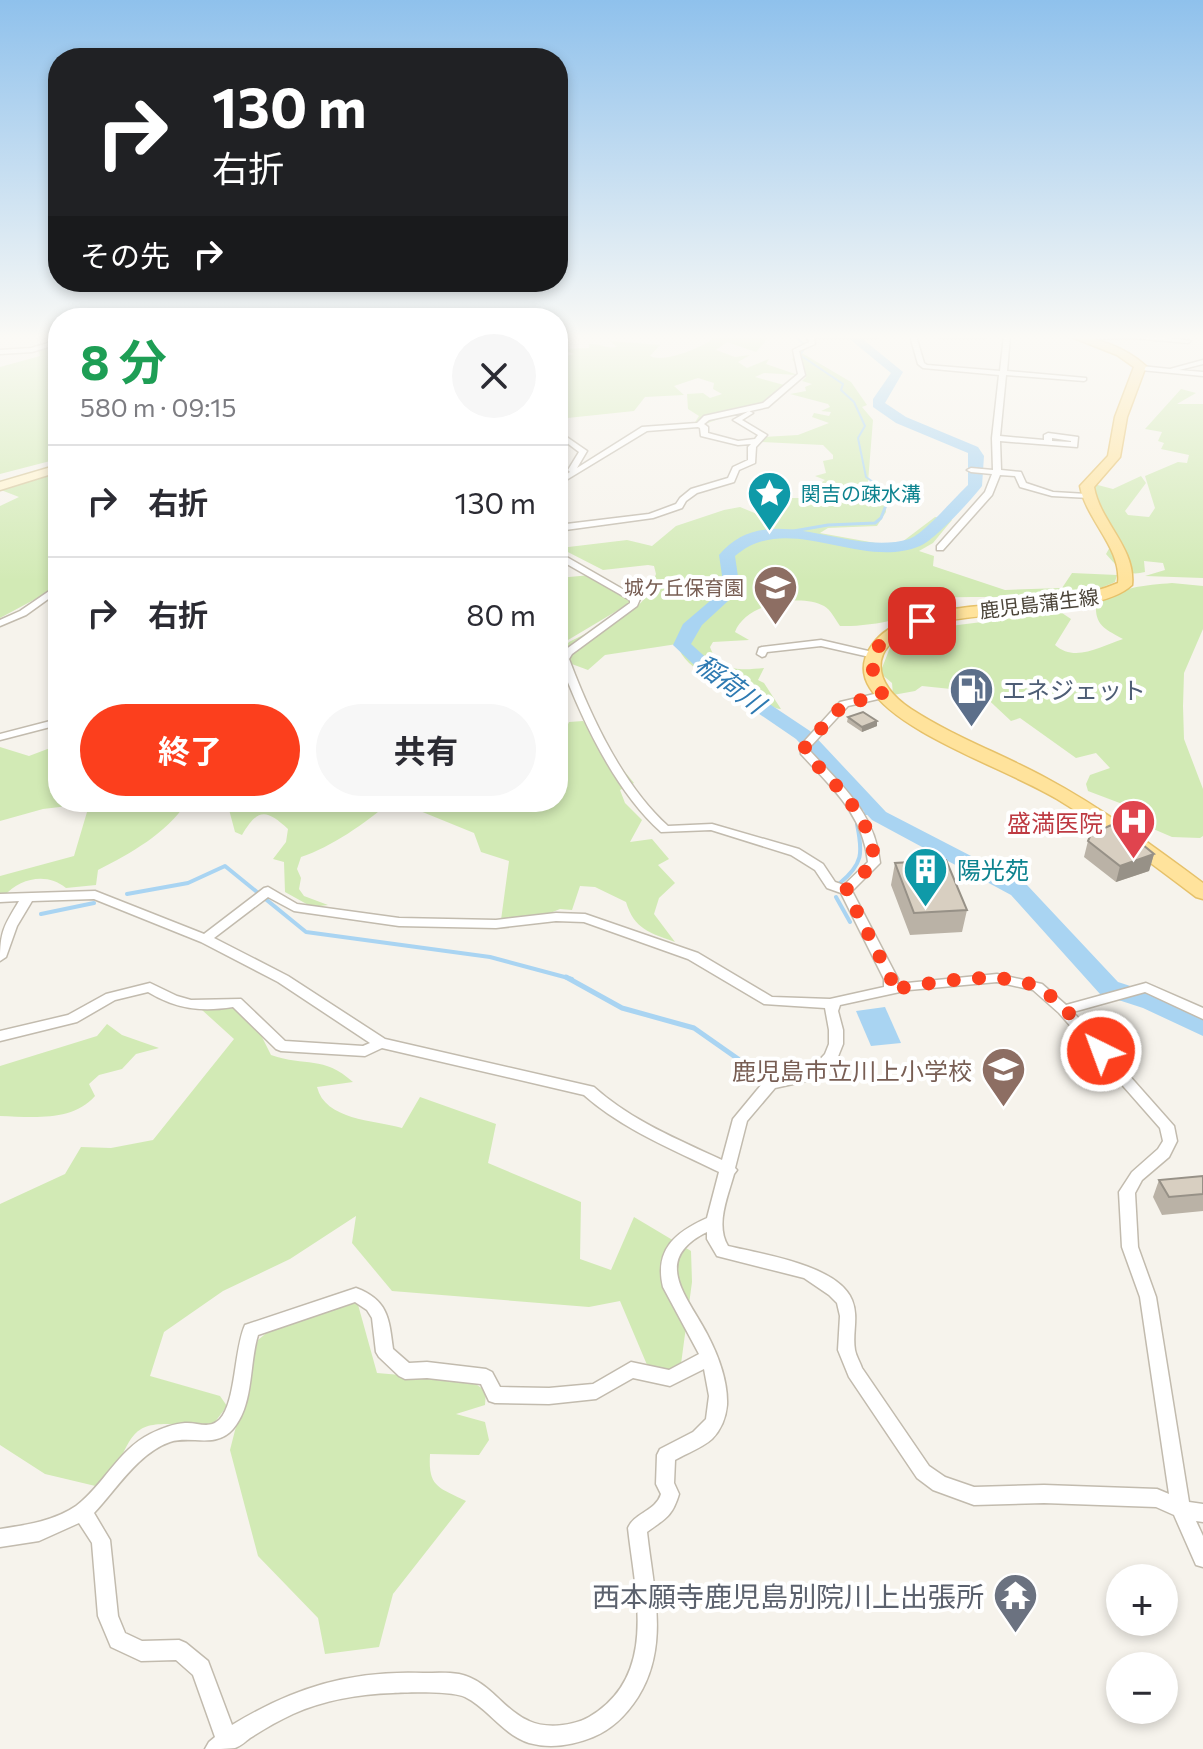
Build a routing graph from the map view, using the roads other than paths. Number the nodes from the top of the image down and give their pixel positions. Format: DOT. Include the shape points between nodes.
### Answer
graph roads {
  1 [pos="709,418"];
  2 [pos="741,418"];
  3 [pos="998,418"];
  4 [pos="1121,418"];
  5 [pos="699,425"];
  6 [pos="996,438"];
  7 [pos="568,440"];
  8 [pos="758,441"];
  9 [pos="1048,443"];
  10 [pos="971,470"];
  11 [pos="48,471"];
  12 [pos="997,472"];
  13 [pos="570,473"];
  14 [pos="0,486"];
  15 [pos="1087,496"];
  16 [pos="568,526"];
  17 [pos="940,548"];
  18 [pos="568,560"];
  19 [pos="48,595"];
  20 [pos="0,623"];
  21 [pos="568,652"];
  22 [pos="762,654"];
  23 [pos="874,655"];
  24 [pos="568,669"];
  25 [pos="883,695"];
  26 [pos="48,725"];
  27 [pos="0,737"];
  28 [pos="846,890"];
  29 [pos="1203,893"];
  30 [pos="0,898"];
  31 [pos="27,898"];
  32 [pos="205,939"];
  33 [pos="0,957"];
  34 [pos="890,990"];
  35 [pos="832,1004"];
  36 [pos="1064,1010"];
  37 [pos="1203,1014"];
  38 [pos="0,1036"];
  39 [pos="381,1043"];
  40 [pos="729,1170"];
  41 [pos="714,1222"];
  42 [pos="708,1358"];
  43 [pos="1181,1509"];
  44 [pos="82,1512"];
  45 [pos="1203,1513"];
  46 [pos="0,1538"];
  47 [pos="1203,1558"];
  48 [pos="222,1745"];
  1 -- 5 [label="street"];
  2 -- 8 [label="street" via="737,420 763,435"];
  3 -- 6 [label="street"];
  4 -- 15 [label="main road" via="1114,457 1090,481"];
  5 -- 8 [label="street" via="704,434 722,440"];
  5 -- 13 [label="street" via="645,429"];
  6 -- 9 [label="street"];
  6 -- 12 [label="street"];
  7 -- 13 [label="street" via="583,451"];
  8 -- 16 [label="street" via="752,447 752,461 736,469 731,480 699,490 659,517"];
  10 -- 12 [label="street"];
  11 -- 14 [label="main road"];
  12 -- 15 [label="street" via="1018,474 1023,485 1044,492"];
  12 -- 17 [label="street" via="989,493"];
  15 -- 23 [label="main road, 鹿児島蒲生線" via="1127,570 1122,588 1094,599 922,621 885,639"];
  18 -- 21 [label="street" via="635,599"];
  19 -- 20 [label="street"];
  22 -- 23 [label="street" via="821,643"];
  23 -- 25 [label="main road" via="873,678"];
  24 -- 28 [label="street" via="594,731 656,823 665,830 712,827 795,852 819,867 831,885"];
  25 -- 28 [label="street" via="844,704 805,746 868,825 874,846 874,863"];
  25 -- 29 [label="main road" via="936,731 1093,813"];
  26 -- 27 [label="street"];
  28 -- 34 [label="street" via="891,979"];
  30 -- 31 [label="street"];
  31 -- 32 [label="street" via="95,895"];
  31 -- 33 [label="street"];
  32 -- 35 [label="street" via="268,891 294,907 399,922 496,924 585,918 693,956 769,1001"];
  32 -- 39 [label="street" via="303,990"];
  34 -- 35 [label="street"];
  34 -- 36 [label="street" via="997,978 1037,987"];
  35 -- 40 [label="street" via="837,1031 824,1067 804,1080 771,1083 760,1092 740,1119"];
  36 -- 37 [label="street" via="1146,987"];
  36 -- 43 [label="street" via="1167,1126 1170,1141 1137,1176 1127,1192 1127,1208 1130,1247 1148,1297 1162,1374"];
  38 -- 39 [label="street" via="72,1019 111,997 150,987 177,1004 236,1002 281,1046 365,1051"];
  39 -- 40 [label="street" via="589,1091 645,1129"];
  40 -- 41 [label="street"];
  41 -- 42 [label="street" via="683,1238 670,1256 667,1273 669,1289"];
  41 -- 43 [label="street" via="715,1239 723,1251 808,1272 844,1300 846,1350 855,1372 923,1472 939,1484 974,1496 1157,1498"];
  42 -- 44 [label="street" via="670,1378 631,1370 596,1391 495,1395 486,1377 405,1371 385,1352 381,1314 374,1303 356,1295 251,1330 235,1407 226,1425 208,1434 156,1437 133,1454"];
  42 -- 48 [label="street" via="717,1384 716,1421 706,1433 666,1455 666,1507 637,1528 648,1640 642,1670 620,1709 602,1727 561,1739 530,1733 466,1686 363,1682 313,1694 268,1714"];
  43 -- 45 [label="street"];
  43 -- 47 [label="street"];
  44 -- 46 [label="street" via="39,1532"];
  44 -- 48 [label="street" via="101,1540 108,1616 118,1640 141,1651 179,1650 201,1668"];
}
